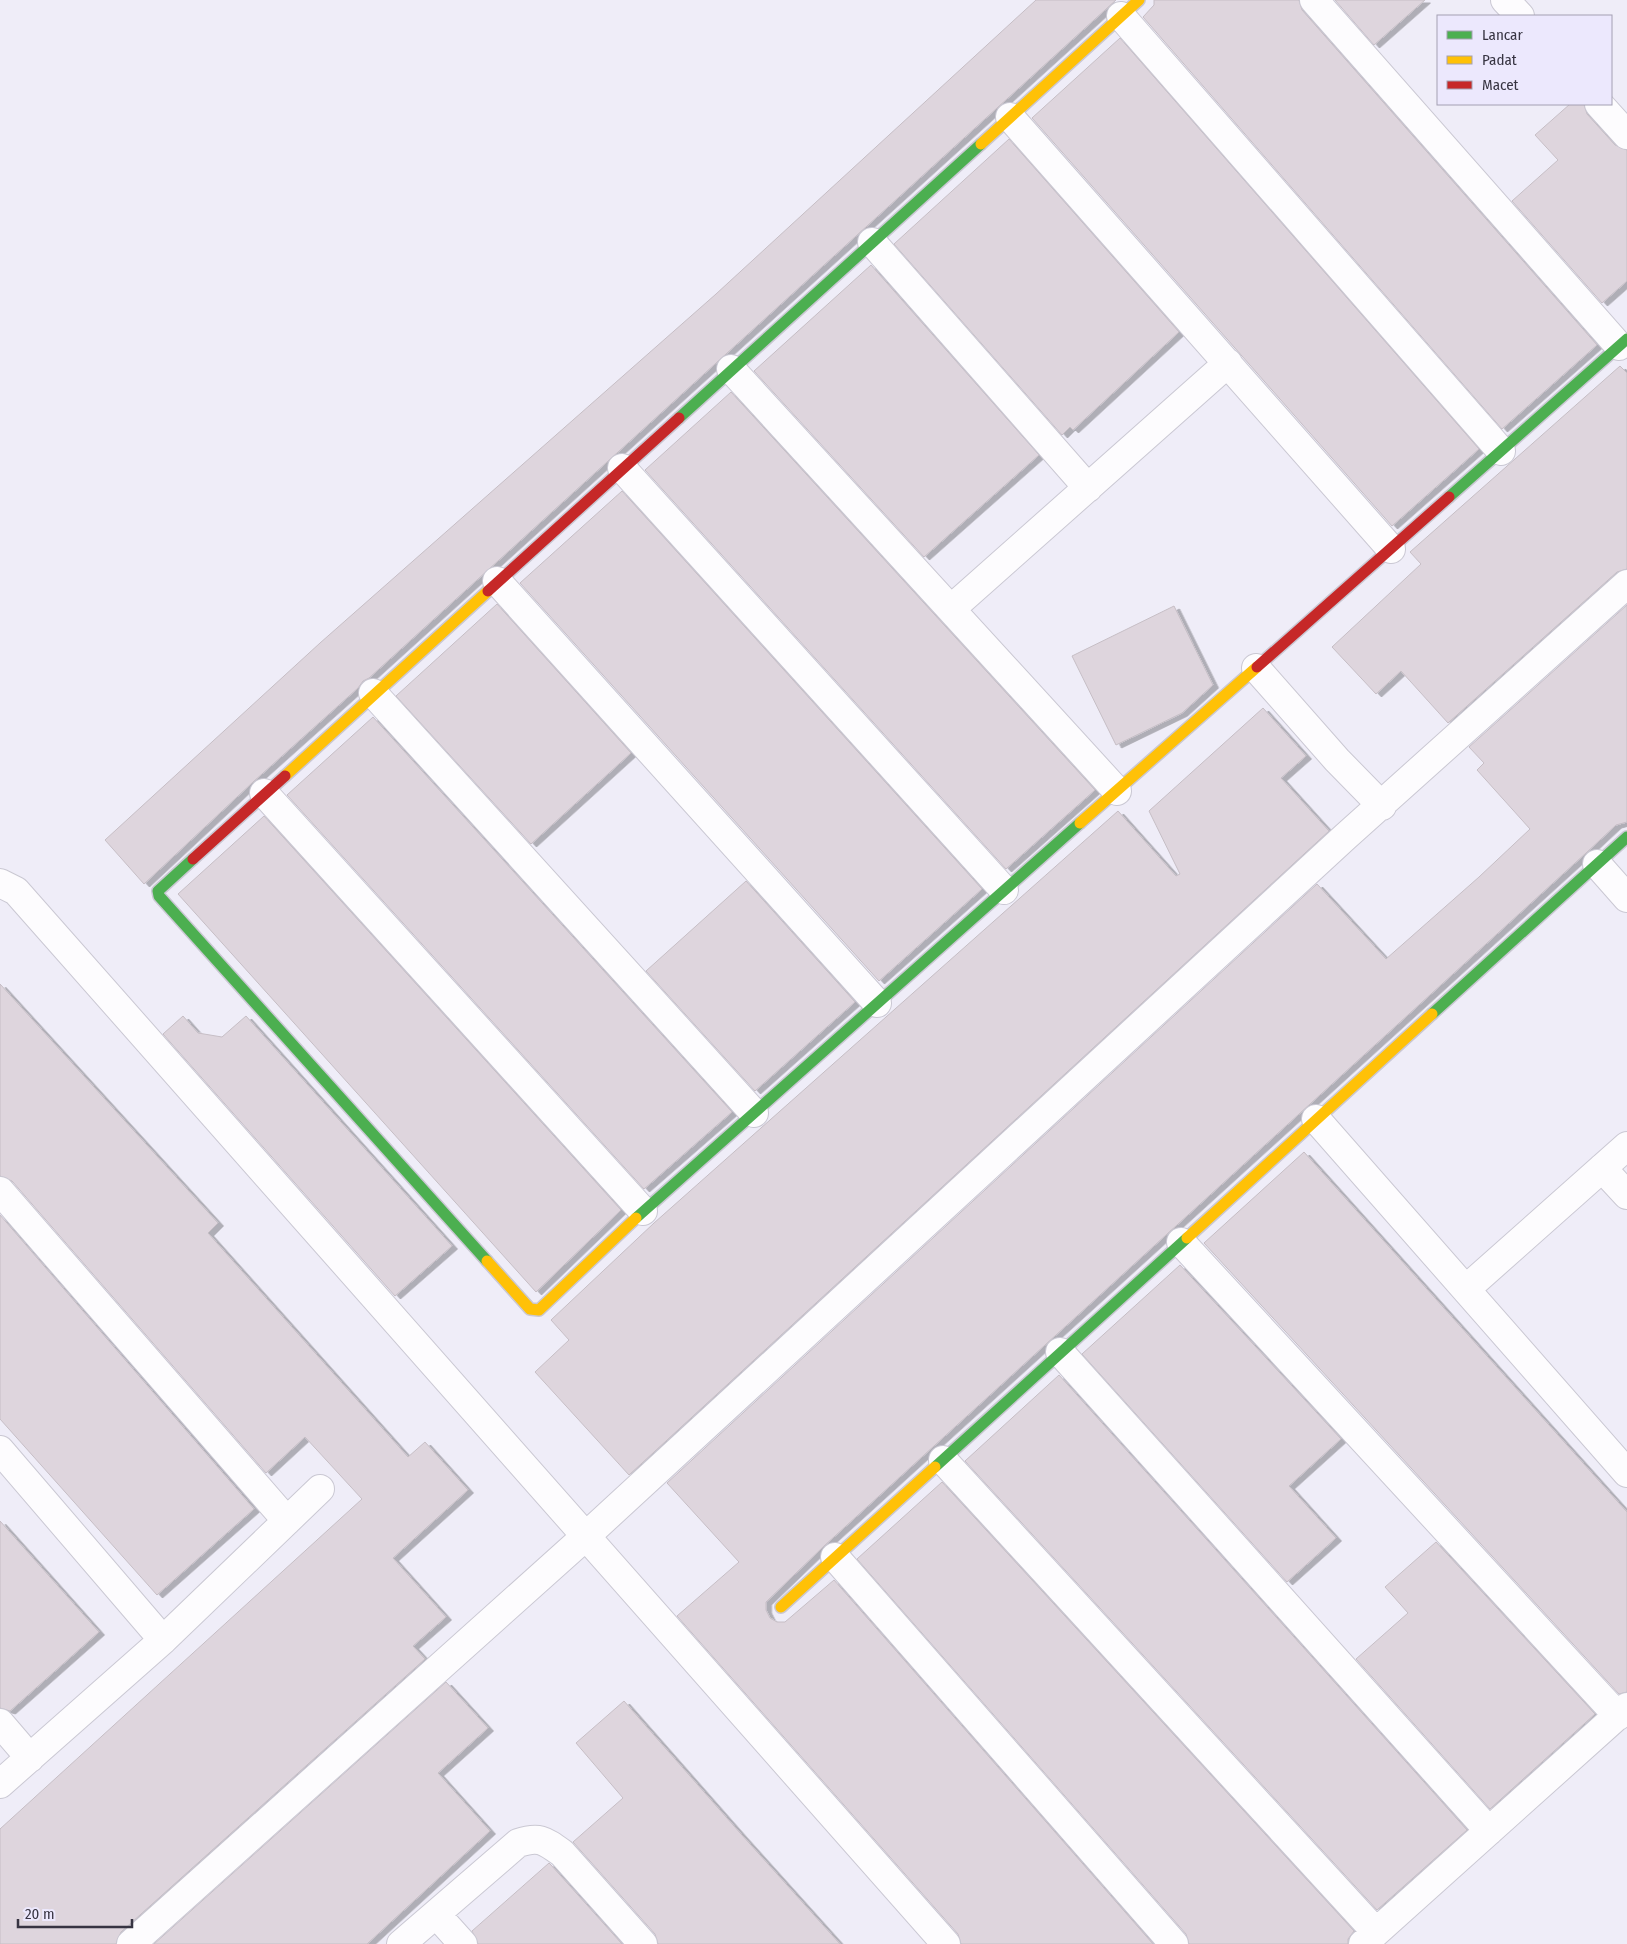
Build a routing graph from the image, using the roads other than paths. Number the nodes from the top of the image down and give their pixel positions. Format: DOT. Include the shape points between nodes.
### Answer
graph roads {
  1 [pos="1314,0"];
  2 [pos="1505,0"];
  3 [pos="1130,8"];
  4 [pos="1519,15"];
  5 [pos="1600,105"];
  6 [pos="1010,117"];
  7 [pos="1627,135"];
  8 [pos="872,242"];
  9 [pos="1623,342"];
  10 [pos="1228,364"];
  11 [pos="731,369"];
  12 [pos="1501,451"];
  13 [pos="622,468"];
  14 [pos="1088,488"];
  15 [pos="1391,549"];
  16 [pos="497,581"];
  17 [pos="1627,584"];
  18 [pos="951,610"];
  19 [pos="1256,668"];
  20 [pos="373,693"];
  21 [pos="1117,791"];
  22 [pos="264,793"];
  23 [pos="1382,806"];
  24 [pos="1627,836"];
  25 [pos="1597,864"];
  26 [pos="0,883"];
  27 [pos="1004,890"];
  28 [pos="1627,898"];
  29 [pos="877,1003"];
  30 [pos="754,1113"];
  31 [pos="1316,1119"];
  32 [pos="1627,1146"];
  33 [pos="1602,1168"];
  34 [pos="0,1191"];
  35 [pos="1627,1195"];
  36 [pos="643,1211"];
  37 [pos="1181,1242"];
  38 [pos="1466,1289"];
  39 [pos="1060,1352"];
  40 [pos="0,1450"];
  41 [pos="943,1460"];
  42 [pos="1627,1473"];
  43 [pos="320,1488"];
  44 [pos="287,1521"];
  45 [pos="586,1536"];
  46 [pos="835,1557"];
  47 [pos="781,1607"];
  48 [pos="163,1640"];
  49 [pos="1622,1712"];
  50 [pos="0,1723"];
  51 [pos="30,1758"];
  52 [pos="0,1784"];
  53 [pos="1489,1832"];
  54 [pos="436,1914"];
  55 [pos="1370,1938"];
  56 [pos="131,1944"];
  57 [pos="401,1944"];
  58 [pos="463,1944"];
  59 [pos="643,1944"];
  60 [pos="946,1944"];
  61 [pos="1174,1944"];
  1 -- 9 [label="street"];
  2 -- 4 [label="street"];
  3 -- 6 [label="street"];
  3 -- 12 [label="street"];
  5 -- 7 [label="street"];
  6 -- 8 [label="street"];
  6 -- 10 [label="street"];
  8 -- 11 [label="street"];
  8 -- 14 [label="street"];
  9 -- 12 [label="street"];
  10 -- 14 [label="street"];
  10 -- 15 [label="street"];
  11 -- 13 [label="street"];
  11 -- 18 [label="street"];
  12 -- 15 [label="street"];
  13 -- 16 [label="street"];
  13 -- 27 [label="street"];
  14 -- 18 [label="street"];
  15 -- 19 [label="street"];
  16 -- 20 [label="street"];
  16 -- 29 [label="street"];
  17 -- 23 [label="street"];
  18 -- 21 [label="street"];
  19 -- 21 [label="street"];
  19 -- 23 [label="street"];
  20 -- 22 [label="street"];
  20 -- 30 [label="street"];
  21 -- 27 [label="street"];
  22 -- 36 [label="street"];
  22 -- 36 [label="street" via="158,891 159,896 530,1309 539,1310"];
  23 -- 45 [label="street"];
  24 -- 25 [label="street"];
  25 -- 28 [label="street"];
  25 -- 31 [label="street"];
  26 -- 45 [label="street" via="16,891"];
  27 -- 29 [label="street"];
  29 -- 30 [label="street"];
  30 -- 36 [label="street"];
  31 -- 37 [label="street"];
  31 -- 38 [label="street"];
  32 -- 33 [label="street"];
  33 -- 35 [label="street"];
  33 -- 38 [label="street"];
  34 -- 44 [label="street"];
  37 -- 39 [label="street"];
  37 -- 49 [label="street"];
  38 -- 42 [label="street"];
  39 -- 41 [label="street"];
  39 -- 53 [label="street"];
  40 -- 48 [label="street"];
  41 -- 46 [label="street"];
  41 -- 55 [label="street"];
  43 -- 44 [label="street"];
  44 -- 48 [label="street"];
  45 -- 56 [label="street"];
  45 -- 60 [label="street"];
  46 -- 47 [label="street"];
  46 -- 61 [label="street"];
  48 -- 51 [label="street"];
  49 -- 53 [label="street"];
  50 -- 51 [label="street"];
  51 -- 52 [label="street"];
  53 -- 55 [label="street"];
  54 -- 57 [label="street"];
  54 -- 58 [label="street"];
  54 -- 59 [label="street" via="518,1844 533,1838 547,1842 562,1853"];
}
